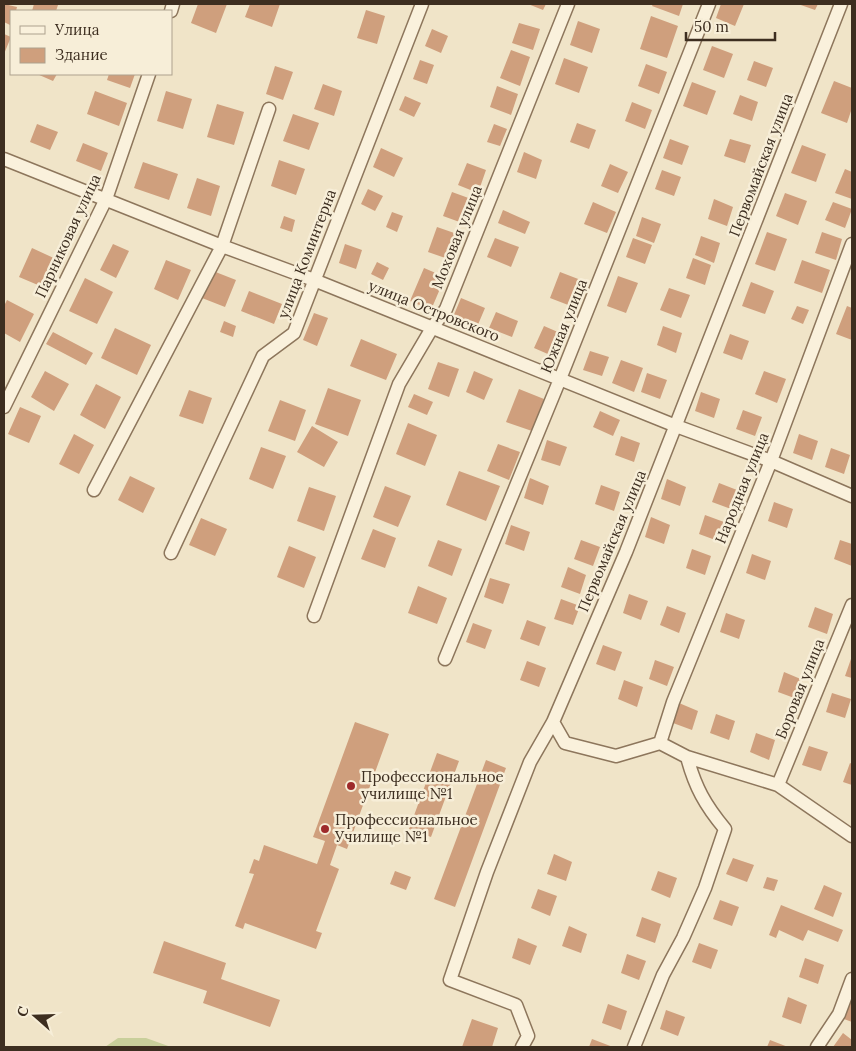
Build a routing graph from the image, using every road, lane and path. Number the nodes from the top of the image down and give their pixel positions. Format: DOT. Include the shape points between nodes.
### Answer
graph roads {
  1 [pos="422,4"];
  2 [pos="568,4"];
  3 [pos="709,4"];
  4 [pos="841,4"];
  5 [pos="149,75"];
  6 [pos="269,109"];
  7 [pos="4,159"];
  8 [pos="106,199"];
  9 [pos="852,244"];
  10 [pos="222,246"];
  11 [pos="314,280"];
  12 [pos="432,328"];
  13 [pos="560,379"];
  14 [pos="4,407"];
  15 [pos="676,426"];
  16 [pos="770,461"];
  17 [pos="94,490"];
  18 [pos="852,496"];
  19 [pos="171,553"];
  20 [pos="852,605"];
  21 [pos="314,616"];
  22 [pos="445,659"];
  23 [pos="553,722"];
  24 [pos="660,743"];
  25 [pos="687,757"];
  26 [pos="778,785"];
  27 [pos="852,836"];
  28 [pos="852,979"];
  29 [pos="522,1047"];
  30 [pos="634,1047"];
  31 [pos="817,1047"];
  1 -- 11 [label="street, улица Коминтерна"];
  2 -- 12 [label="street, Моховая улица" via="446,309"];
  3 -- 13 [label="street, Южная улица"];
  4 -- 15 [label="street, Первомайская улица"];
  5 -- 8 [label="street, Парниковая улица"];
  6 -- 10 [label="street"];
  7 -- 8 [label="street, улица Островского"];
  8 -- 10 [label="street, улица Островского"];
  8 -- 14 [label="street, Парниковая улица"];
  9 -- 16 [label="street, Народная улица"];
  10 -- 11 [label="street, улица Островского"];
  10 -- 17 [label="street"];
  11 -- 12 [label="street, улица Островского"];
  11 -- 19 [label="street, улица Коминтерна" via="294,333 263,356"];
  12 -- 13 [label="street, улица Островского"];
  12 -- 21 [label="street, Моховая улица" via="399,384"];
  13 -- 15 [label="street, улица Островского"];
  13 -- 22 [label="street, Южная улица"];
  15 -- 16 [label="street, улица Островского"];
  15 -- 23 [label="street, Первомайская улица"];
  16 -- 18 [label="street, улица Островского"];
  16 -- 24 [label="street, Народная улица" via="673,702"];
  20 -- 26 [label="street, Боровая улица"];
  23 -- 24 [label="street" via="565,744 616,756"];
  23 -- 29 [label="street, Первомайская улица" via="530,762 450,980 516,1005 528,1036"];
  24 -- 25 [label="street"];
  25 -- 26 [label="street"];
  25 -- 30 [label="street" via="708,809 725,828 705,888 663,975"];
  26 -- 27 [label="street"];
  28 -- 31 [label="street" via="839,1014"];
}
